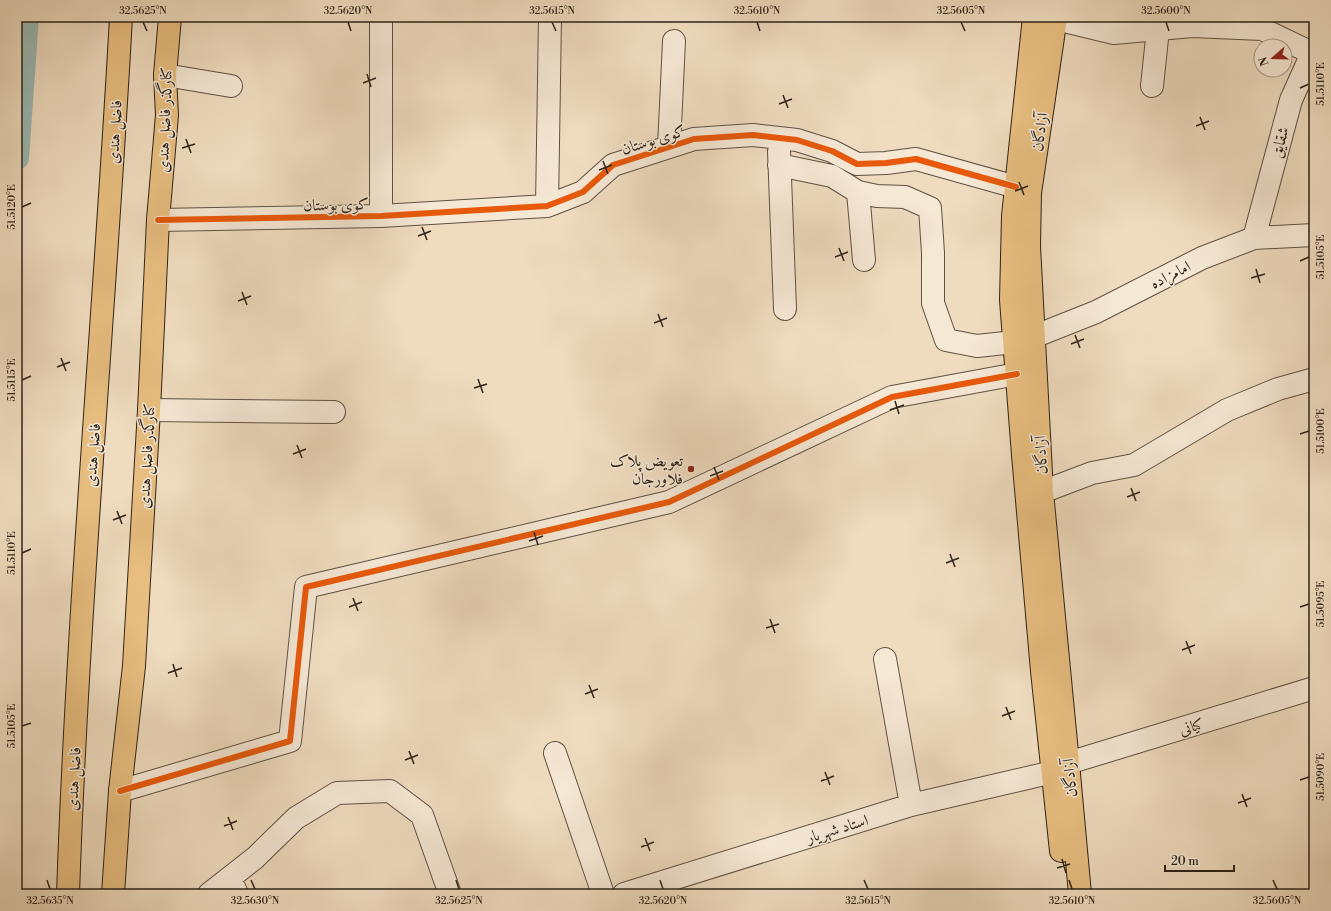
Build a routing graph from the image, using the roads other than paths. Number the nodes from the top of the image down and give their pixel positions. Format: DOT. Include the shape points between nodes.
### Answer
graph roads {
  1 [pos="121,17"];
  2 [pos="170,17"];
  3 [pos="381,17"];
  4 [pos="550,17"];
  5 [pos="1034,17"];
  6 [pos="1056,18"];
  7 [pos="1158,29"];
  8 [pos="674,41"];
  9 [pos="1313,52"];
  10 [pos="165,75"];
  11 [pos="232,86"];
  12 [pos="1152,86"];
  13 [pos="778,138"];
  14 [pos="669,147"];
  15 [pos="779,165"];
  16 [pos="1016,187"];
  17 [pos="858,192"];
  18 [pos="547,206"];
  19 [pos="381,216"];
  20 [pos="158,220"];
  21 [pos="1314,235"];
  22 [pos="1254,238"];
  23 [pos="864,260"];
  24 [pos="785,309"];
  25 [pos="1024,340"];
  26 [pos="1017,374"];
  27 [pos="1314,379"];
  28 [pos="149,410"];
  29 [pos="334,412"];
  30 [pos="1042,492"];
  31 [pos="885,659"];
  32 [pos="1314,688"];
  33 [pos="555,753"];
  34 [pos="1060,768"];
  35 [pos="120,791"];
  36 [pos="910,805"];
  37 [pos="233,886"];
  38 [pos="68,894"];
  39 [pos="113,894"];
  40 [pos="209,894"];
  41 [pos="450,894"];
  42 [pos="603,894"];
  43 [pos="624,894"];
  44 [pos="1065,894"];
  45 [pos="1080,894"];
  1 -- 38 [label="main road, فاضل هندی" via="79,661"];
  2 -- 10 [label="main road, کنارگذر فاضل هندی"];
  3 -- 19 [label="street"];
  4 -- 18 [label="street"];
  5 -- 16 [label="main road, آزادگان"];
  6 -- 7 [label="street" via="1114,33"];
  6 -- 25 [label="main road, آزادگان" via="1030,193"];
  7 -- 9 [label="street" via="1192,26 1262,29"];
  7 -- 12 [label="street"];
  8 -- 14 [label="street"];
  9 -- 22 [label="street, شقایق" via="1291,100"];
  10 -- 11 [label="street"];
  10 -- 20 [label="main road, کنارگذر فاضل هندی" via="167,115"];
  13 -- 14 [label="street, کوی بوستان" via="753,135 694,139"];
  13 -- 15 [label="street"];
  13 -- 16 [label="street, کوی بوستان" via="797,140 857,164 886,164 916,158"];
  14 -- 18 [label="street, کوی بوستان" via="613,165 582,192"];
  15 -- 17 [label="street" via="832,176"];
  15 -- 24 [label="street"];
  16 -- 25 [label="main road, آزادگان" via="1011,300"];
  17 -- 23 [label="street"];
  17 -- 25 [label="street, امامزاده" via="876,196 905,197 930,208 933,303 946,340 977,346"];
  18 -- 19 [label="street, کوی بوستان"];
  19 -- 20 [label="street, کوی بوستان"];
  20 -- 28 [label="main road, کنارگذر فاضل هندی"];
  21 -- 22 [label="street, امامزاده"];
  22 -- 25 [label="street, امامزاده" via="1202,258 1096,312"];
  25 -- 26 [label="main road, آزادگان"];
  25 -- 30 [label="main road, آزادگان"];
  26 -- 34 [label="main road, آزادگان" via="1042,671"];
  26 -- 35 [label="street" via="892,397 668,502 306,587 290,741"];
  27 -- 30 [label="street" via="1278,389 1227,410 1134,465 1092,473"];
  28 -- 29 [label="street"];
  28 -- 35 [label="main road, کنارگذر فاضل هندی" via="134,666"];
  30 -- 34 [label="main road, آزادگان"];
  31 -- 36 [label="street"];
  32 -- 34 [label="street, کیانی"];
  33 -- 42 [label="street"];
  34 -- 36 [label="street, استاد شهریار"];
  34 -- 44 [label="main road, آزادگان"];
  34 -- 45 [label="main road, آزادگان"];
  35 -- 39 [label="main road, کنارگذر فاضل هندی"];
  36 -- 43 [label="street, استاد شهریار"];
  37 -- 40 [label="street"];
  37 -- 41 [label="street" via="255,858 296,818 338,793 390,791 422,814"];
}
